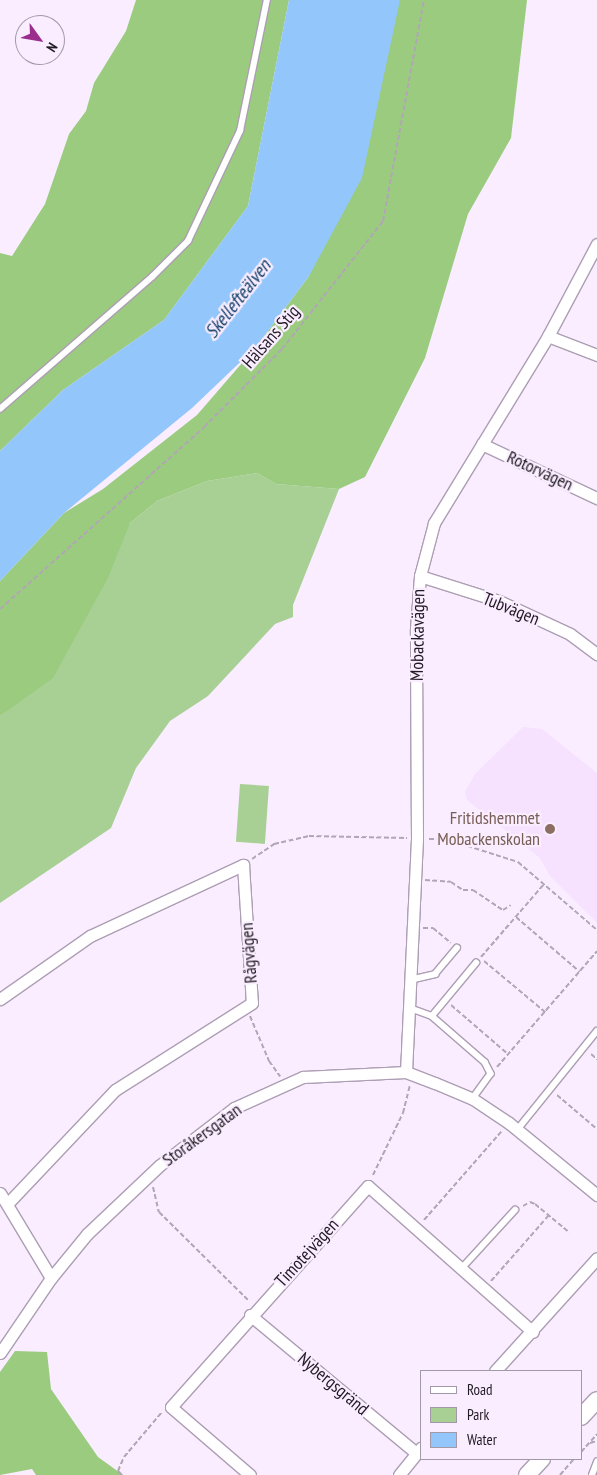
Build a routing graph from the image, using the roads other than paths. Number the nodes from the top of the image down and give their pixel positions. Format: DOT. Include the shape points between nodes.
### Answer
graph roads {
  1 [pos="266,0"];
  2 [pos="597,244"];
  3 [pos="548,336"];
  4 [pos="597,354"];
  5 [pos="0,409"];
  6 [pos="482,444"];
  7 [pos="597,498"];
  8 [pos="420,576"];
  9 [pos="597,654"];
  10 [pos="457,948"];
  11 [pos="478,960"];
  12 [pos="410,980"];
  13 [pos="0,999"];
  14 [pos="410,1008"];
  15 [pos="432,1016"];
  16 [pos="597,1031"];
  17 [pos="410,1073"];
  18 [pos="473,1099"];
  19 [pos="513,1127"];
  20 [pos="0,1193"];
  21 [pos="597,1195"];
  22 [pos="8,1203"];
  23 [pos="515,1210"];
  24 [pos="597,1258"];
  25 [pos="461,1270"];
  26 [pos="51,1278"];
  27 [pos="253,1312"];
  28 [pos="533,1332"];
  29 [pos="0,1353"];
  30 [pos="496,1370"];
  31 [pos="597,1400"];
  32 [pos="582,1416"];
  33 [pos="418,1450"];
  34 [pos="541,1460"];
  35 [pos="597,1462"];
  36 [pos="250,1475"];
  37 [pos="399,1475"];
  38 [pos="527,1475"];
  39 [pos="592,1475"];
  1 -- 5 [label="lane" via="240,131 188,241 152,277"];
  2 -- 3 [label="street, Mobackavägen"];
  3 -- 4 [label="street"];
  3 -- 6 [label="street, Mobackavägen"];
  6 -- 7 [label="street, Rotorvägen"];
  6 -- 8 [label="street, Mobackavägen" via="434,523"];
  8 -- 9 [label="street, Tubvägen" via="498,602 570,634"];
  8 -- 12 [label="street, Mobackavägen" via="416,629 417,839"];
  10 -- 12 [label="lane" via="435,974"];
  11 -- 15 [label="lane"];
  12 -- 14 [label="street, Mobackavägen"];
  13 -- 22 [label="street, Rågvägen" via="90,936 243,864 250,1004 115,1090"];
  14 -- 15 [label="lane"];
  14 -- 17 [label="street, Mobackavägen"];
  15 -- 18 [label="lane" via="485,1062 491,1074"];
  16 -- 19 [label="lane"];
  17 -- 18 [label="street, Storåkersgatan"];
  17 -- 26 [label="street, Storåkersgatan" via="303,1077 234,1108 150,1174 87,1234"];
  18 -- 19 [label="street, Storåkersgatan"];
  19 -- 21 [label="street, Storåkersgatan"];
  20 -- 22 [label="street"];
  22 -- 26 [label="street"];
  23 -- 25 [label="lane"];
  24 -- 28 [label="street"];
  25 -- 27 [label="street, Timotejvägen" via="368,1186"];
  25 -- 28 [label="street"];
  26 -- 29 [label="street, Storåkersgatan"];
  27 -- 33 [label="street, Nybergsgränd"];
  27 -- 36 [label="street, Timotejvägen" via="170,1408"];
  28 -- 30 [label="street"];
  31 -- 32 [label="main road"];
  33 -- 37 [label="street"];
  34 -- 38 [label="main road"];
  35 -- 39 [label="lane"];
}
